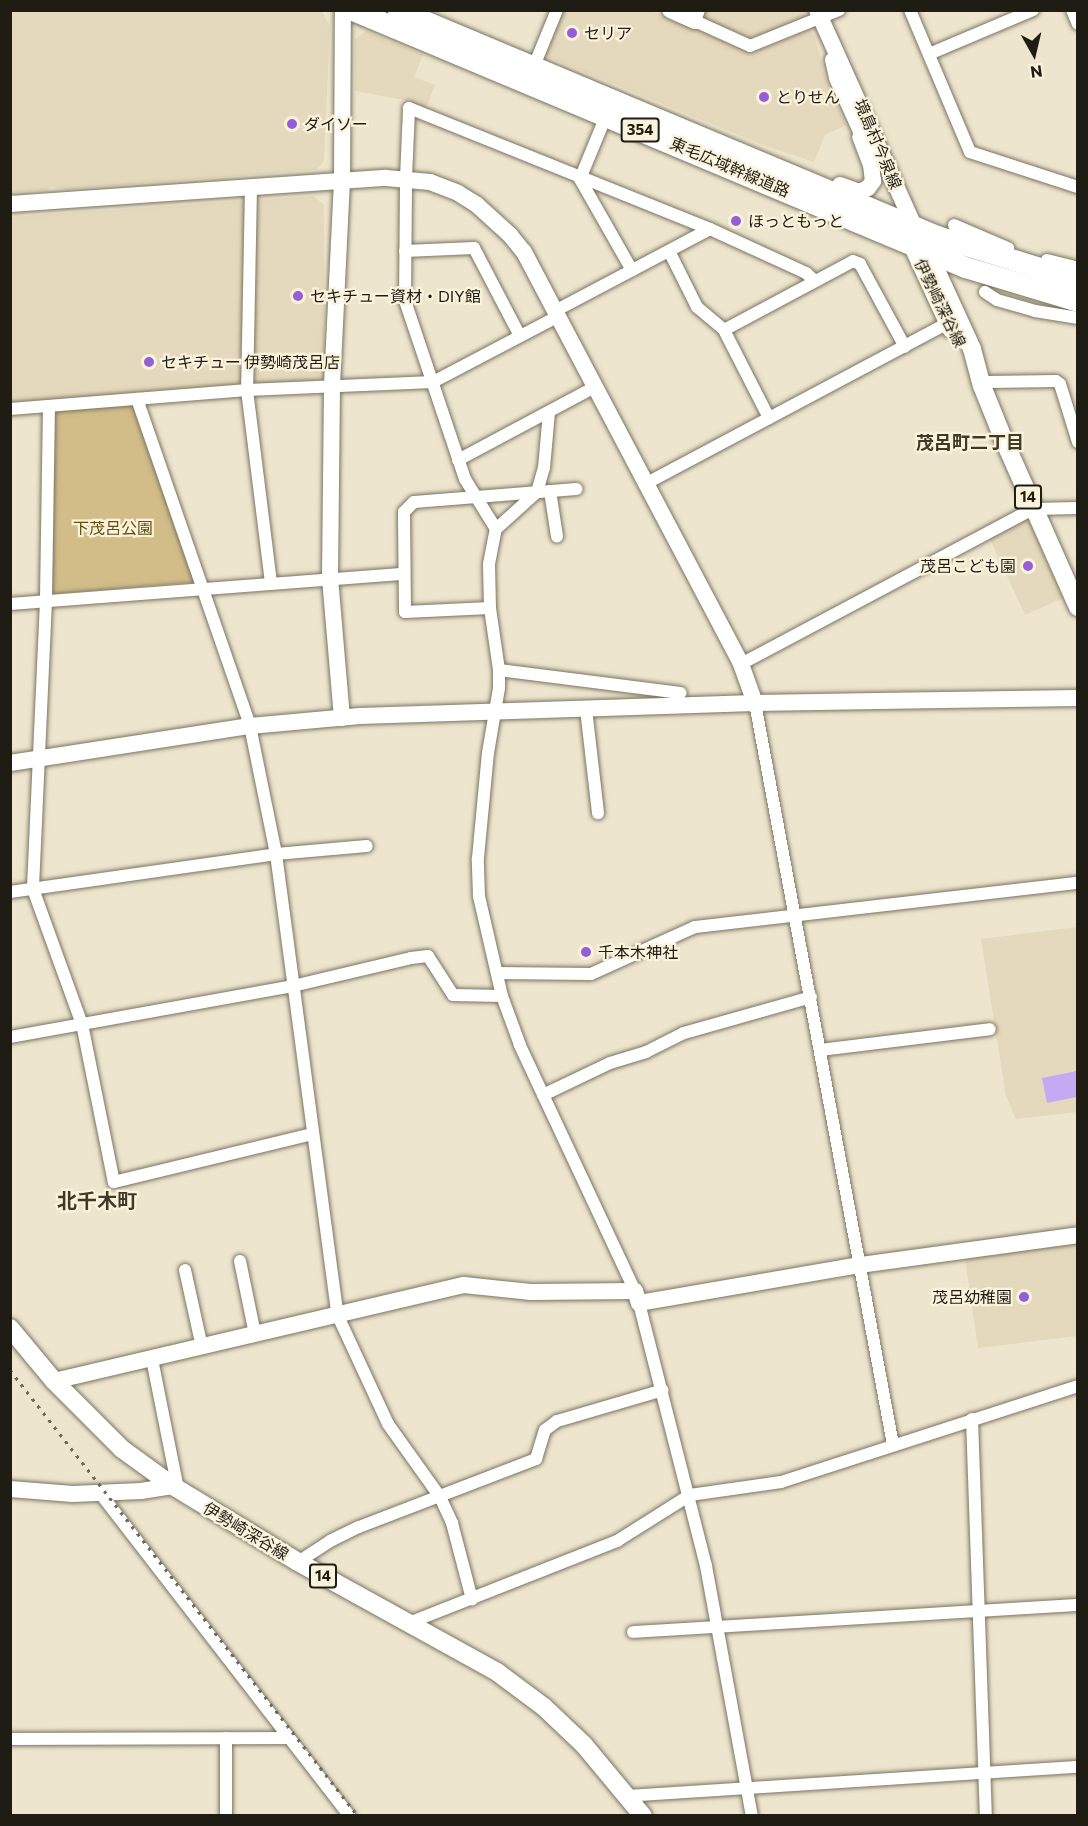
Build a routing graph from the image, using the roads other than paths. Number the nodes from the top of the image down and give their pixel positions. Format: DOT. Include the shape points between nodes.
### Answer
graph roads {
  1 [pos="343,10"];
  2 [pos="353,10"];
  3 [pos="398,10"];
  4 [pos="557,10"];
  5 [pos="670,10"];
  6 [pos="839,10"];
  7 [pos="910,10"];
  8 [pos="1033,10"];
  9 [pos="1072,10"];
  10 [pos="697,16"];
  11 [pos="821,19"];
  12 [pos="1077,24"];
  13 [pos="929,54"];
  14 [pos="534,66"];
  15 [pos="606,116"];
  16 [pos="855,122"];
  17 [pos="776,168"];
  18 [pos="406,178"];
  19 [pos="580,179"];
  20 [pos="342,180"];
  21 [pos="251,187"];
  22 [pos="1077,187"];
  23 [pos="10,204"];
  24 [pos="954,225"];
  25 [pos="710,229"];
  26 [pos="913,235"];
  27 [pos="992,248"];
  28 [pos="405,251"];
  29 [pos="669,251"];
  30 [pos="1077,268"];
  31 [pos="632,270"];
  32 [pos="1077,280"];
  33 [pos="815,281"];
  34 [pos="985,292"];
  35 [pos="1077,306"];
  36 [pos="556,314"];
  37 [pos="948,323"];
  38 [pos="724,330"];
  39 [pos="520,336"];
  40 [pos="905,347"];
  41 [pos="433,382"];
  42 [pos="333,385"];
  43 [pos="982,386"];
  44 [pos="595,387"];
  45 [pos="248,390"];
  46 [pos="137,399"];
  47 [pos="1071,403"];
  48 [pos="49,406"];
  49 [pos="10,409"];
  50 [pos="549,412"];
  51 [pos="769,418"];
  52 [pos="1077,442"];
  53 [pos="458,460"];
  54 [pos="647,483"];
  55 [pos="576,489"];
  56 [pos="544,492"];
  57 [pos="475,497"];
  58 [pos="1077,508"];
  59 [pos="1033,509"];
  60 [pos="496,529"];
  61 [pos="557,536"];
  62 [pos="404,574"];
  63 [pos="330,578"];
  64 [pos="271,584"];
  65 [pos="204,588"];
  66 [pos="46,601"];
  67 [pos="10,604"];
  68 [pos="1077,607"];
  69 [pos="490,608"];
  70 [pos="741,664"];
  71 [pos="499,670"];
  72 [pos="681,693"];
  73 [pos="1077,698"];
  74 [pos="755,703"];
  75 [pos="586,709"];
  76 [pos="496,710"];
  77 [pos="342,718"];
  78 [pos="250,726"];
  79 [pos="40,757"];
  80 [pos="10,763"];
  81 [pos="598,813"];
  82 [pos="368,846"];
  83 [pos="276,854"];
  84 [pos="1077,883"];
  85 [pos="33,889"];
  86 [pos="10,892"];
  87 [pos="795,914"];
  88 [pos="497,973"];
  89 [pos="293,986"];
  90 [pos="502,996"];
  91 [pos="811,997"];
  92 [pos="82,1024"];
  93 [pos="990,1029"];
  94 [pos="10,1037"];
  95 [pos="820,1050"];
  96 [pos="543,1095"];
  97 [pos="312,1134"];
  98 [pos="1077,1235"];
  99 [pos="240,1262"];
  100 [pos="860,1265"];
  101 [pos="185,1270"];
  102 [pos="637,1297"];
  103 [pos="337,1314"];
  104 [pos="10,1328"];
  105 [pos="255,1334"];
  106 [pos="202,1347"];
  107 [pos="152,1359"];
  108 [pos="54,1381"];
  109 [pos="1077,1386"];
  110 [pos="663,1390"];
  111 [pos="972,1419"];
  112 [pos="893,1445"];
  113 [pos="175,1488"];
  114 [pos="10,1489"];
  115 [pos="100,1493"];
  116 [pos="690,1495"];
  117 [pos="440,1497"];
  118 [pos="298,1562"];
  119 [pos="472,1599"];
  120 [pos="1077,1605"];
  121 [pos="979,1611"];
  122 [pos="409,1623"];
  123 [pos="718,1628"];
  124 [pos="633,1632"];
  125 [pos="226,1738"];
  126 [pos="289,1738"];
  127 [pos="10,1739"];
  128 [pos="1077,1767"];
  129 [pos="985,1772"];
  130 [pos="747,1788"];
  131 [pos="626,1796"];
  132 [pos="226,1815"];
  133 [pos="350,1815"];
  134 [pos="643,1815"];
  135 [pos="752,1815"];
  136 [pos="986,1815"];
  1 -- 20 [label="street"];
  2 -- 15 [label="highway, 東毛広域幹線道路 / 354"];
  3 -- 14 [label="highway, 東毛広域幹線道路 / 354"];
  4 -- 14 [label="street"];
  5 -- 10 [label="street"];
  6 -- 11 [label="street"];
  7 -- 13 [label="street"];
  8 -- 13 [label="street"];
  9 -- 12 [label="street"];
  10 -- 11 [label="street" via="750,46"];
  11 -- 16 [label="street, 境島村今泉線" via="837,78"];
  11 -- 26 [label="street, 境島村今泉線"];
  13 -- 22 [label="street" via="970,152"];
  14 -- 17 [label="highway, 東毛広域幹線道路 / 354"];
  15 -- 19 [label="street"];
  15 -- 26 [label="highway, 東毛広域幹線道路 / 354"];
  16 -- 17 [label="street" via="873,175 873,182 865,191 855,191 810,173"];
  16 -- 26 [label="street, 境島村今泉線"];
  17 -- 26 [label="highway, 東毛広域幹線道路 / 354"];
  18 -- 19 [label="street" via="410,108"];
  18 -- 20 [label="street"];
  18 -- 28 [label="street"];
  18 -- 36 [label="street" via="430,182 458,194 492,217 524,252"];
  19 -- 25 [label="street"];
  19 -- 31 [label="street"];
  20 -- 21 [label="street"];
  20 -- 42 [label="street"];
  21 -- 23 [label="street"];
  21 -- 45 [label="street"];
  24 -- 27 [label="street"];
  25 -- 29 [label="street"];
  25 -- 33 [label="street" via="806,273"];
  26 -- 27 [label="highway, 東毛広域幹線道路 / 354"];
  26 -- 35 [label="highway, 東毛広域幹線道路 / 354" via="992,276"];
  26 -- 37 [label="main road, 伊勢崎深谷線 / 14"];
  26 -- 43 [label="main road, 伊勢崎深谷線 / 14" via="972,348"];
  27 -- 30 [label="street"];
  27 -- 32 [label="highway, 東毛広域幹線道路 / 354"];
  28 -- 39 [label="street" via="474,248"];
  28 -- 41 [label="street" via="405,302"];
  29 -- 31 [label="street"];
  29 -- 38 [label="street" via="698,307"];
  31 -- 36 [label="street"];
  33 -- 38 [label="street"];
  33 -- 40 [label="street" via="854,261 860,264"];
  34 -- 35 [label="street" via="997,300 1035,311"];
  36 -- 39 [label="street"];
  36 -- 44 [label="street"];
  37 -- 40 [label="street"];
  37 -- 43 [label="main road, 伊勢崎深谷線 / 14"];
  38 -- 51 [label="street"];
  39 -- 41 [label="street"];
  40 -- 51 [label="street"];
  41 -- 42 [label="street"];
  41 -- 53 [label="street"];
  42 -- 45 [label="street"];
  42 -- 63 [label="street"];
  43 -- 47 [label="street" via="989,382 1056,381"];
  43 -- 59 [label="main road, 伊勢崎深谷線 / 14"];
  44 -- 50 [label="street"];
  44 -- 54 [label="street"];
  45 -- 46 [label="street"];
  45 -- 64 [label="street"];
  46 -- 48 [label="street"];
  46 -- 65 [label="street"];
  47 -- 52 [label="street"];
  48 -- 49 [label="street"];
  48 -- 66 [label="street"];
  50 -- 53 [label="street"];
  50 -- 56 [label="street"];
  51 -- 54 [label="street"];
  53 -- 57 [label="street"];
  54 -- 70 [label="street"];
  55 -- 56 [label="street"];
  56 -- 57 [label="street"];
  56 -- 60 [label="street"];
  56 -- 61 [label="street"];
  57 -- 60 [label="street"];
  57 -- 62 [label="street" via="414,502 409,506 404,512"];
  58 -- 59 [label="street"];
  59 -- 68 [label="main road, 伊勢崎深谷線 / 14"];
  59 -- 70 [label="street"];
  60 -- 69 [label="street" via="489,564"];
  62 -- 63 [label="street"];
  62 -- 69 [label="street" via="405,612"];
  63 -- 64 [label="street"];
  63 -- 77 [label="street"];
  64 -- 65 [label="street"];
  65 -- 66 [label="street"];
  65 -- 78 [label="street"];
  66 -- 67 [label="street"];
  66 -- 79 [label="street"];
  69 -- 71 [label="street"];
  70 -- 74 [label="street"];
  71 -- 72 [label="street"];
  71 -- 76 [label="street"];
  73 -- 74 [label="street"];
  74 -- 75 [label="street"];
  74 -- 87 [label="street"];
  75 -- 76 [label="street"];
  75 -- 81 [label="street"];
  76 -- 77 [label="street"];
  76 -- 88 [label="street" via="478,858 479,896"];
  77 -- 78 [label="street"];
  78 -- 79 [label="street"];
  78 -- 83 [label="street"];
  79 -- 80 [label="street"];
  79 -- 85 [label="street"];
  82 -- 83 [label="street"];
  83 -- 85 [label="street"];
  83 -- 89 [label="street"];
  84 -- 87 [label="street"];
  85 -- 86 [label="street"];
  85 -- 92 [label="street"];
  87 -- 88 [label="street" via="695,927 591,974"];
  87 -- 91 [label="street"];
  88 -- 90 [label="street"];
  89 -- 90 [label="street" via="428,956 453,995"];
  89 -- 92 [label="street"];
  89 -- 97 [label="street"];
  90 -- 96 [label="street"];
  91 -- 95 [label="street"];
  91 -- 96 [label="street" via="684,1033"];
  92 -- 94 [label="street"];
  92 -- 97 [label="street" via="114,1182"];
  93 -- 95 [label="street"];
  95 -- 100 [label="street"];
  96 -- 102 [label="street"];
  97 -- 103 [label="street"];
  98 -- 100 [label="street"];
  99 -- 105 [label="street"];
  100 -- 102 [label="street"];
  100 -- 112 [label="street"];
  101 -- 106 [label="street"];
  102 -- 103 [label="street" via="464,1286"];
  102 -- 110 [label="street"];
  103 -- 105 [label="street"];
  103 -- 117 [label="street" via="388,1424"];
  104 -- 108 [label="main road, 伊勢崎深谷線 / 14"];
  105 -- 106 [label="street"];
  106 -- 107 [label="street"];
  107 -- 108 [label="street"];
  107 -- 113 [label="street"];
  108 -- 113 [label="main road, 伊勢崎深谷線 / 14" via="122,1449"];
  109 -- 111 [label="street"];
  110 -- 116 [label="street"];
  110 -- 117 [label="street" via="557,1421 545,1430 536,1460"];
  111 -- 112 [label="street"];
  111 -- 121 [label="street"];
  112 -- 116 [label="street" via="781,1482"];
  113 -- 115 [label="street"];
  113 -- 118 [label="main road, 伊勢崎深谷線 / 14"];
  114 -- 115 [label="street" via="45,1494"];
  115 -- 126 [label="street"];
  116 -- 119 [label="street" via="617,1541"];
  116 -- 123 [label="street"];
  117 -- 118 [label="street" via="359,1527"];
  117 -- 119 [label="street" via="452,1523"];
  118 -- 122 [label="main road, 伊勢崎深谷線 / 14"];
  119 -- 122 [label="street"];
  120 -- 121 [label="street"];
  121 -- 123 [label="street"];
  121 -- 129 [label="street"];
  122 -- 131 [label="main road, 伊勢崎深谷線 / 14" via="497,1672 544,1707 584,1745"];
  123 -- 124 [label="street"];
  123 -- 130 [label="street"];
  125 -- 126 [label="street"];
  125 -- 127 [label="street"];
  125 -- 132 [label="street"];
  126 -- 133 [label="street"];
  128 -- 129 [label="street"];
  129 -- 130 [label="street"];
  129 -- 136 [label="street"];
  130 -- 131 [label="street"];
  130 -- 135 [label="street"];
  131 -- 134 [label="main road, 伊勢崎深谷線 / 14"];
}
